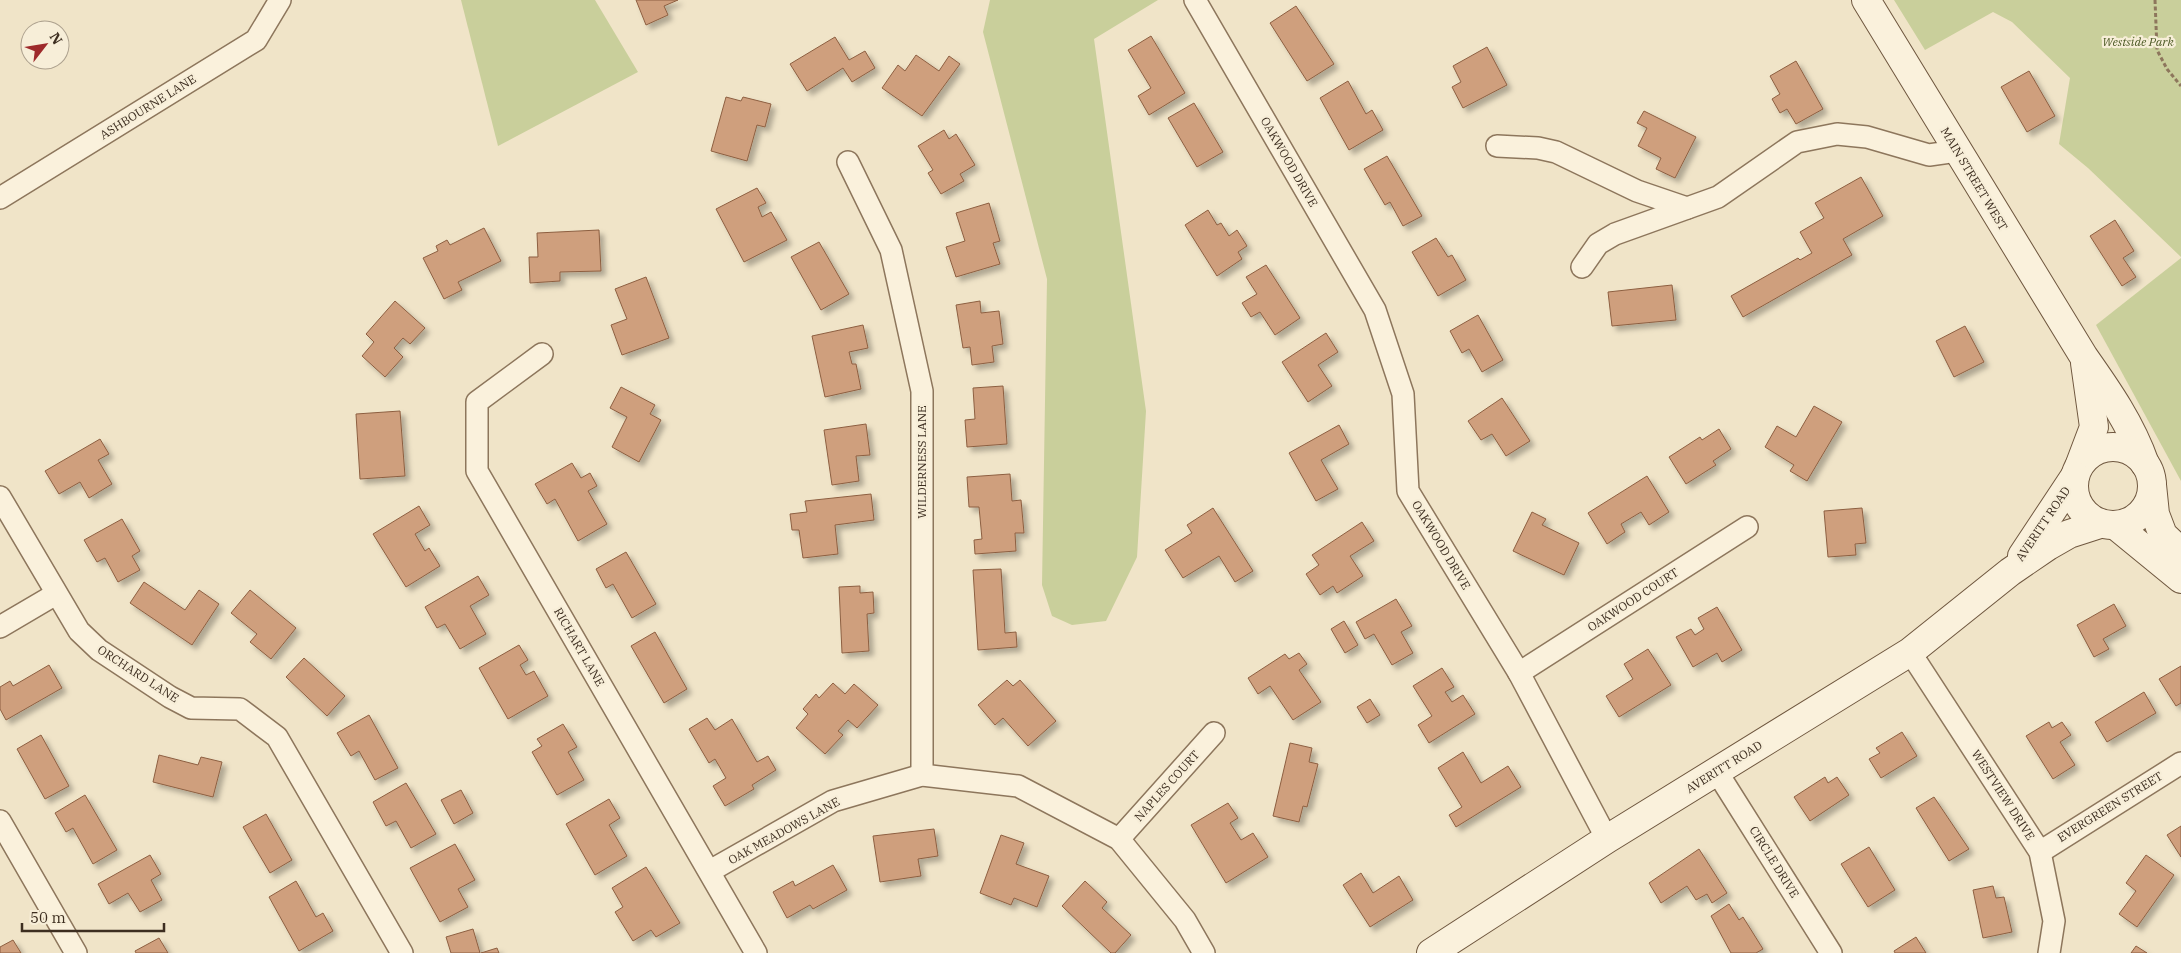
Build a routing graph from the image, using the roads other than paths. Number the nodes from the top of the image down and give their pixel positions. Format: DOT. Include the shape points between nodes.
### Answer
graph roads {
  1 [pos="280,0"];
  2 [pos="1196,0"];
  3 [pos="1866,0"];
  4 [pos="1498,146"];
  5 [pos="1957,151"];
  6 [pos="848,162"];
  7 [pos="0,198"];
  8 [pos="1687,208"];
  9 [pos="1582,267"];
  10 [pos="542,354"];
  11 [pos="2084,357"];
  12 [pos="2078,470"];
  13 [pos="2148,471"];
  14 [pos="0,497"];
  15 [pos="2107,525"];
  16 [pos="1747,527"];
  17 [pos="2181,552"];
  18 [pos="2010,572"];
  19 [pos="2181,579"];
  20 [pos="56,594"];
  21 [pos="0,627"];
  22 [pos="1910,652"];
  23 [pos="1519,673"];
  24 [pos="1214,733"];
  25 [pos="2181,763"];
  26 [pos="1717,772"];
  27 [pos="922,775"];
  28 [pos="0,821"];
  29 [pos="1119,839"];
  30 [pos="1607,839"];
  31 [pos="2040,852"];
  32 [pos="710,871"];
  33 [pos="76,953"];
  34 [pos="402,953"];
  35 [pos="756,953"];
  36 [pos="1204,953"];
  37 [pos="1431,953"];
  38 [pos="1831,953"];
  39 [pos="2049,953"];
  1 -- 7 [label="street, ASHBOURNE LANE" via="256,40"];
  2 -- 23 [label="street, OAKWOOD DRIVE" via="1375,310 1403,394 1408,490"];
  3 -- 5 [label="main road, MAIN STREET WEST"];
  4 -- 8 [label="street" via="1556,152 1637,191"];
  5 -- 8 [label="street" via="1929,154 1867,137 1837,134 1797,142 1718,197"];
  5 -- 11 [label="main road, MAIN STREET WEST"];
  6 -- 27 [label="street, WILDERNESS LANE" via="891,250 922,391"];
  8 -- 9 [label="street" via="1615,234 1598,244"];
  10 -- 32 [label="street, RICHART LANE" via="477,402 477,471"];
  11 -- 12 [label="main road, MAIN STREET WEST" via="2094,427"];
  11 -- 13 [label="main road, MAIN STREET WEST" via="2118,406 2137,441"];
  12 -- 13 [label="main road" via="2089,455 2113,447 2137,456"];
  12 -- 15 [label="main road" via="2074,489 2077,502 2084,513"];
  12 -- 18 [label="main road, AVERITT ROAD" via="2034,541"];
  13 -- 15 [label="main road" via="2152,490 2141,513 2131,521"];
  13 -- 17 [label="main road, MAIN STREET WEST" via="2155,514 2163,535"];
  14 -- 20 [label="street, ORCHARD LANE"];
  15 -- 18 [label="main road, AVERITT ROAD" via="2069,534"];
  15 -- 19 [label="main road"];
  16 -- 23 [label="street, OAKWOOD COURT"];
  18 -- 22 [label="main road, AVERITT ROAD"];
  20 -- 21 [label="street"];
  20 -- 34 [label="street, ORCHARD LANE" via="79,631 99,650 170,697 191,708 240,709 277,736"];
  22 -- 26 [label="main road, AVERITT ROAD"];
  22 -- 31 [label="street, WESTVIEW DRIVE"];
  23 -- 30 [label="street, OAKWOOD DRIVE"];
  24 -- 29 [label="street, NAPLES COURT"];
  25 -- 31 [label="street, EVERGREEN STREET"];
  26 -- 30 [label="main road, AVERITT ROAD"];
  26 -- 38 [label="street, CIRCLE DRIVE"];
  27 -- 29 [label="street, OAK MEADOWS LANE" via="1018,786"];
  27 -- 32 [label="street, OAK MEADOWS LANE" via="834,801"];
  28 -- 33 [label="street"];
  29 -- 36 [label="street, OAK MEADOWS LANE" via="1185,920"];
  30 -- 37 [label="main road, AVERITT ROAD"];
  31 -- 39 [label="street, WESTVIEW DRIVE" via="2054,921"];
  32 -- 35 [label="street, RICHART LANE"];
}
